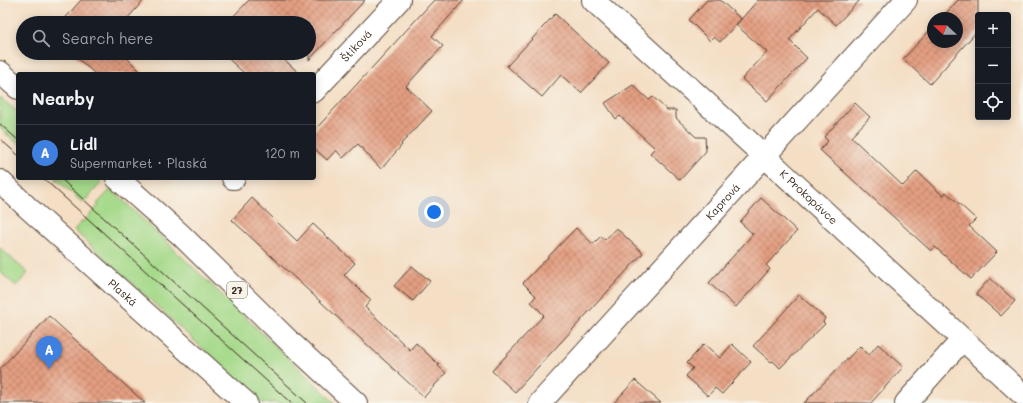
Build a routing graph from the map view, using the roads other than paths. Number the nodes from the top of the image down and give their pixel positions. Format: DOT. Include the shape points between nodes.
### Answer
graph roads {
  1 [pos="399,0"];
  2 [pos="593,0"];
  3 [pos="906,0"];
  4 [pos="0,72"];
  5 [pos="16,86"];
  6 [pos="316,90"];
  7 [pos="764,156"];
  8 [pos="119,180"];
  9 [pos="0,181"];
  10 [pos="962,340"];
  11 [pos="1023,395"];
  12 [pos="246,403"];
  13 [pos="356,403"];
  14 [pos="540,403"];
  15 [pos="906,403"];
  1 -- 6 [label="street, Štiková"];
  2 -- 7 [label="street, K Prokopávce"];
  3 -- 7 [label="street, Kaprová"];
  4 -- 5 [label="street"];
  7 -- 10 [label="street, K Prokopávce"];
  7 -- 14 [label="street, Kaprová"];
  8 -- 13 [label="street, 27" via="181,235"];
  9 -- 12 [label="street, Plaská"];
  10 -- 11 [label="street, K Prokopávce"];
  10 -- 15 [label="street"];
}
